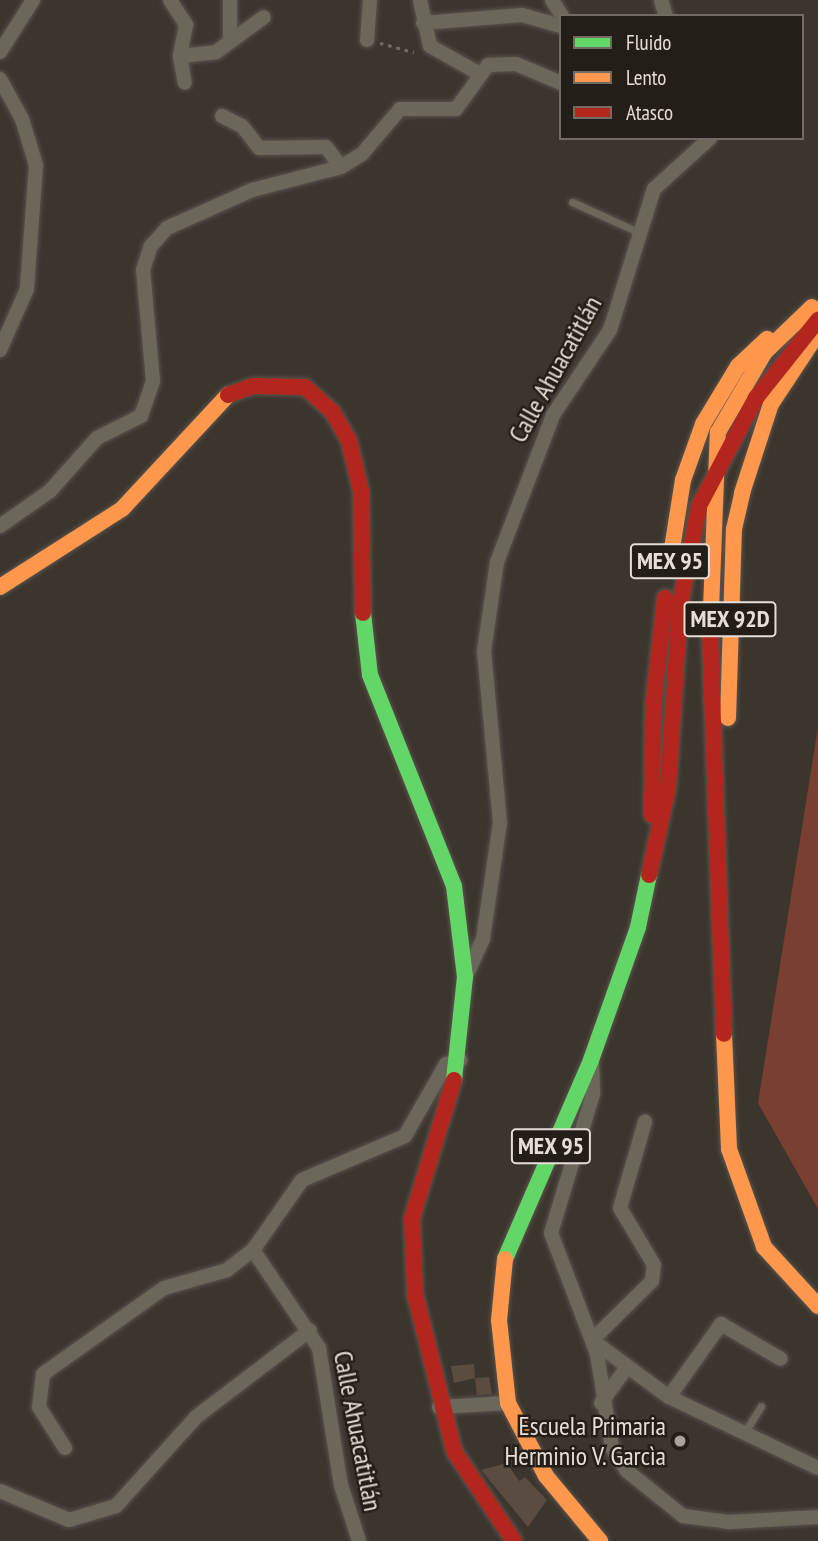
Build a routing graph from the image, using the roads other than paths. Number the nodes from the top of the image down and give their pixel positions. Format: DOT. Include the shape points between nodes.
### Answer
graph roads {
  1 [pos="33,0"];
  2 [pos="170,0"];
  3 [pos="230,0"];
  4 [pos="370,0"];
  5 [pos="420,0"];
  6 [pos="264,17"];
  7 [pos="424,23"];
  8 [pos="559,25"];
  9 [pos="230,37"];
  10 [pos="366,40"];
  11 [pos="0,52"];
  12 [pos="180,56"];
  13 [pos="480,74"];
  14 [pos="0,79"];
  15 [pos="559,82"];
  16 [pos="185,83"];
  17 [pos="222,116"];
  18 [pos="708,140"];
  19 [pos="341,167"];
  20 [pos="572,201"];
  21 [pos="636,231"];
  22 [pos="816,309"];
  23 [pos="818,333"];
  24 [pos="0,350"];
  25 [pos="712,482"];
  26 [pos="0,526"];
  27 [pos="0,587"];
  28 [pos="651,864"];
  29 [pos="724,925"];
  30 [pos="465,977"];
  31 [pos="460,1060"];
  32 [pos="592,1060"];
  33 [pos="645,1122"];
  34 [pos="253,1250"];
  35 [pos="818,1306"];
  36 [pos="310,1330"];
  37 [pos="592,1340"];
  38 [pos="781,1359"];
  39 [pos="627,1367"];
  40 [pos="669,1397"];
  41 [pos="508,1403"];
  42 [pos="601,1403"];
  43 [pos="761,1406"];
  44 [pos="439,1407"];
  45 [pos="743,1436"];
  46 [pos="65,1448"];
  47 [pos="818,1468"];
  48 [pos="0,1491"];
  49 [pos="818,1517"];
  50 [pos="359,1541"];
  51 [pos="514,1541"];
  52 [pos="600,1541"];
  1 -- 11 [label="street"];
  2 -- 12 [label="street" via="186,25"];
  3 -- 9 [label="street"];
  4 -- 10 [label="street"];
  5 -- 7 [label="street"];
  6 -- 9 [label="street"];
  7 -- 8 [label="street" via="522,15"];
  7 -- 13 [label="street" via="438,55"];
  9 -- 12 [label="street" via="203,58"];
  12 -- 16 [label="street"];
  13 -- 15 [label="street" via="502,62"];
  13 -- 19 [label="street" via="456,108 400,108 362,155"];
  14 -- 24 [label="street" via="22,119 36,165 27,289"];
  17 -- 19 [label="street" via="242,127 250,144 326,147"];
  18 -- 21 [label="street, Calle Ahuacatitlán" via="654,189"];
  19 -- 26 [label="street" via="187,215 151,246 144,284 153,380 141,416 97,438 50,491"];
  20 -- 21 [label="lane"];
  21 -- 30 [label="street, Calle Ahuacatitlán" via="610,330 553,415 497,562 484,651 500,823 483,939"];
  22 -- 25 [label="main road, MEX 92D" via="765,352 728,408"];
  22 -- 28 [label="main road, MEX 95" via="738,366 712,404 682,480 653,707"];
  23 -- 29 [label="main road, MEX 92D" via="771,404 734,529 728,725 733,869"];
  25 -- 28 [label="main road, MEX 95" via="687,548 668,788"];
  25 -- 29 [label="main road, MEX 92D" via="709,661"];
  27 -- 30 [label="main road" via="122,509 229,394 253,386 305,387 332,411 349,441 361,491 363,640 370,675 454,886"];
  28 -- 32 [label="main road, MEX 95" via="624,976"];
  29 -- 35 [label="main road, MEX 92D" via="723,1062 732,1160 764,1247"];
  30 -- 31 [label="main road"];
  31 -- 34 [label="street" via="446,1064 405,1136 302,1180"];
  31 -- 44 [label="main road" via="412,1217 415,1294"];
  32 -- 37 [label="street" via="593,1094 551,1233"];
  32 -- 41 [label="main road, MEX 95" via="505,1257 499,1320"];
  33 -- 37 [label="street" via="620,1208 654,1273"];
  34 -- 36 [label="street, Calle Ahuacatitlán"];
  34 -- 46 [label="street" via="205,1279 163,1288 37,1381 39,1407"];
  36 -- 48 [label="street" via="195,1417 117,1506 69,1521"];
  36 -- 50 [label="street, Calle Ahuacatitlán" via="326,1372 341,1485"];
  37 -- 39 [label="street"];
  37 -- 42 [label="street"];
  38 -- 40 [label="street" via="721,1324"];
  39 -- 40 [label="street"];
  39 -- 42 [label="street"];
  40 -- 45 [label="street"];
  41 -- 44 [label="street"];
  41 -- 52 [label="main road, MEX 95" via="546,1475"];
  42 -- 49 [label="street" via="608,1438 626,1471 683,1516 729,1522"];
  43 -- 45 [label="lane"];
  44 -- 51 [label="main road" via="469,1478"];
  45 -- 47 [label="street"];
}
